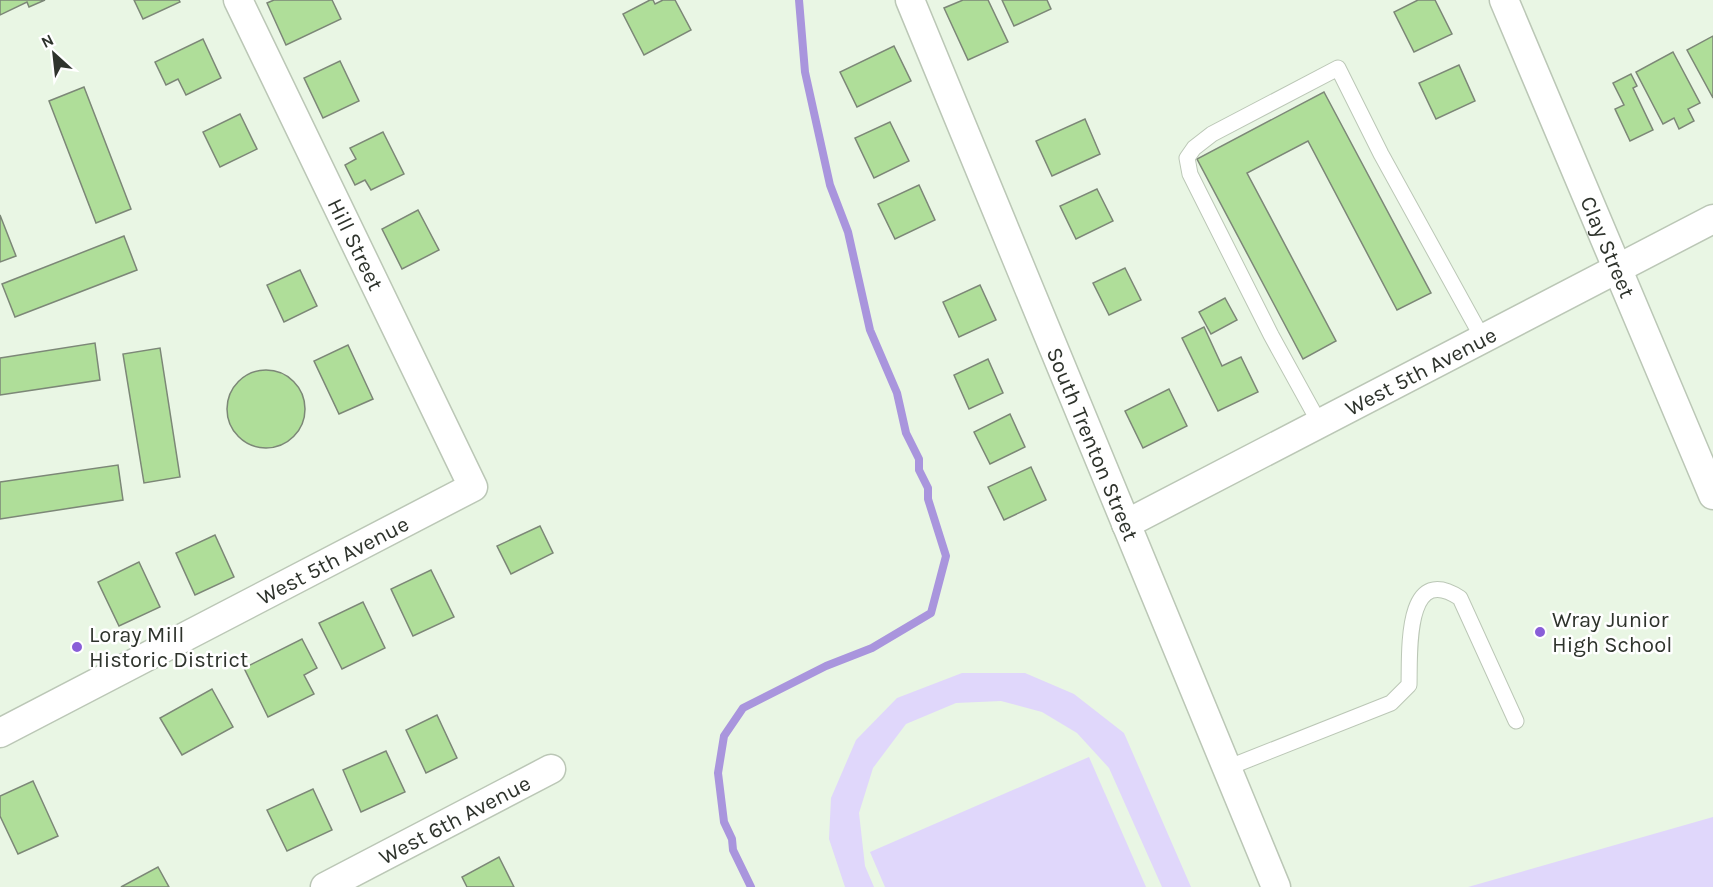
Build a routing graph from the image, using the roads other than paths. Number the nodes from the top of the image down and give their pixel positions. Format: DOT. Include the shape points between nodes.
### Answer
graph roads {
  1 [pos="238,0"];
  2 [pos="910,0"];
  3 [pos="1504,0"];
  4 [pos="1713,219"];
  5 [pos="1619,268"];
  6 [pos="1483,339"];
  7 [pos="1320,424"];
  8 [pos="473,488"];
  9 [pos="1713,495"];
  10 [pos="1126,525"];
  11 [pos="1516,721"];
  12 [pos="0,732"];
  13 [pos="1227,768"];
  14 [pos="550,769"];
  15 [pos="325,887"];
  16 [pos="1276,887"];
  1 -- 8 [label="street, Hill Street"];
  2 -- 10 [label="street, South Trenton Street"];
  3 -- 5 [label="street, Clay Street"];
  4 -- 5 [label="street, West 5th Avenue"];
  5 -- 6 [label="street, West 5th Avenue"];
  5 -- 9 [label="street, Clay Street"];
  6 -- 7 [label="street, West 5th Avenue"];
  6 -- 7 [label="lane" via="1338,68 1212,134 1187,158 1199,192"];
  7 -- 10 [label="street, West 5th Avenue"];
  8 -- 12 [label="street, West 5th Avenue"];
  10 -- 13 [label="street, South Trenton Street"];
  11 -- 13 [label="lane" via="1460,598 1447,589 1433,590 1417,602 1411,628 1409,685 1391,703"];
  13 -- 16 [label="street, South Trenton Street"];
  14 -- 15 [label="street, West 6th Avenue"];
}
